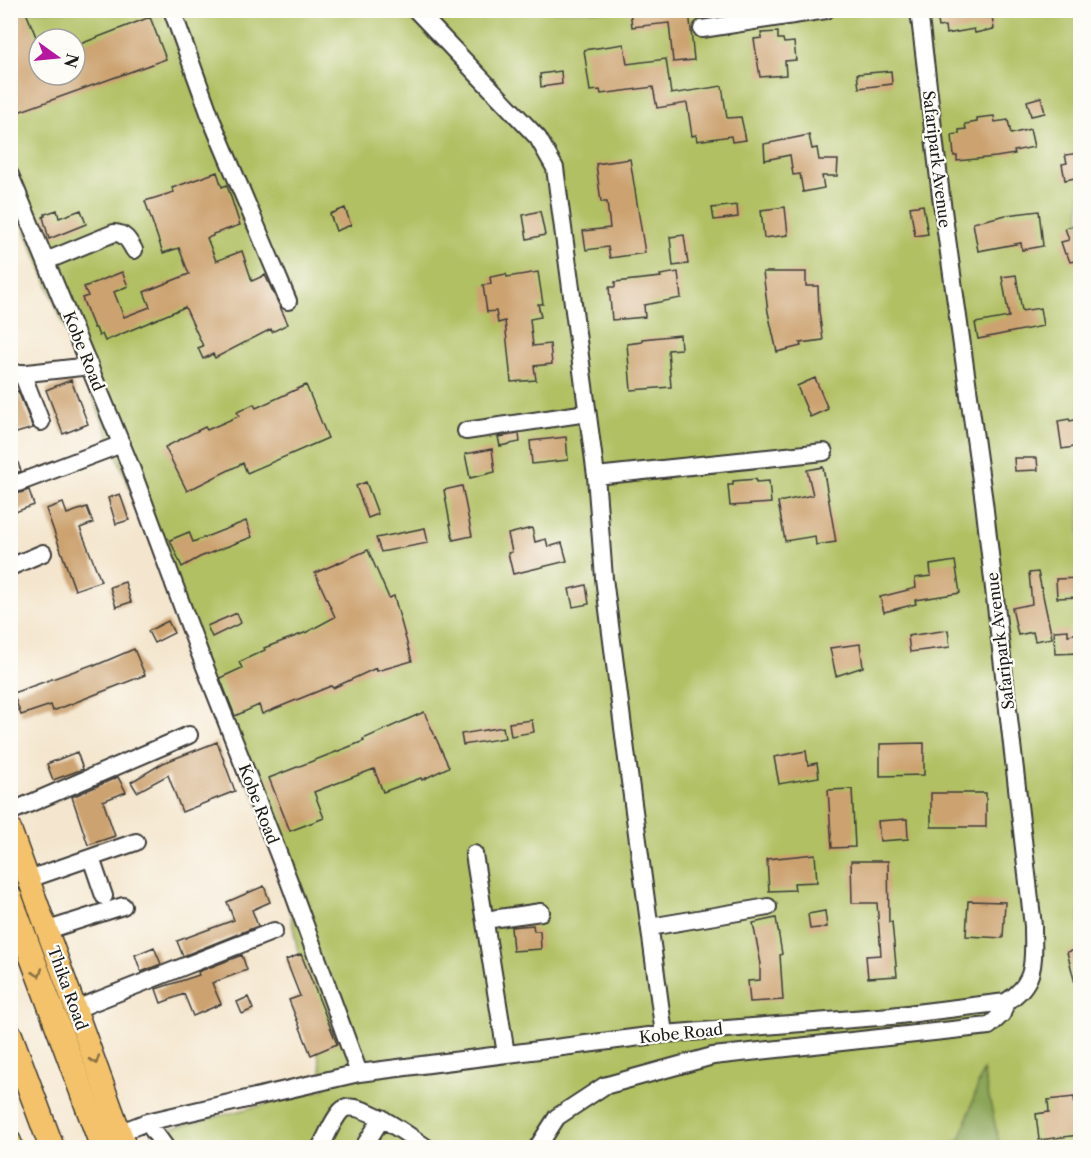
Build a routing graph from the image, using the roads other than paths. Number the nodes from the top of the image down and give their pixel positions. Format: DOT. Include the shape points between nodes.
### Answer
graph roads {
  1 [pos="172,10"];
  2 [pos="416,10"];
  3 [pos="826,10"];
  4 [pos="919,10"];
  5 [pos="702,29"];
  6 [pos="10,175"];
  7 [pos="134,250"];
  8 [pos="46,261"];
  9 [pos="288,301"];
  10 [pos="90,366"];
  11 [pos="16,374"];
  12 [pos="587,413"];
  13 [pos="41,423"];
  14 [pos="466,431"];
  15 [pos="122,444"];
  16 [pos="824,452"];
  17 [pos="596,476"];
  18 [pos="10,486"];
  19 [pos="43,553"];
  20 [pos="10,567"];
  21 [pos="189,735"];
  22 [pos="10,812"];
  23 [pos="10,828"];
  24 [pos="136,842"];
  25 [pos="474,854"];
  26 [pos="91,858"];
  27 [pos="29,879"];
  28 [pos="104,896"];
  29 [pos="10,898"];
  30 [pos="123,906"];
  31 [pos="768,906"];
  32 [pos="541,912"];
  33 [pos="484,920"];
  34 [pos="650,927"];
  35 [pos="48,930"];
  36 [pos="274,931"];
  37 [pos="1006,1002"];
  38 [pos="76,1009"];
  39 [pos="664,1034"];
  40 [pos="10,1035"];
  41 [pos="506,1054"];
  42 [pos="358,1073"];
  43 [pos="382,1118"];
  44 [pos="147,1122"];
  45 [pos="117,1142"];
  46 [pos="422,1146"];
  47 [pos="52,1148"];
  48 [pos="166,1148"];
  49 [pos="320,1148"];
  50 [pos="363,1148"];
  51 [pos="537,1148"];
  1 -- 9 [label="street" via="212,121"];
  2 -- 12 [label="street" via="537,138 555,168"];
  3 -- 5 [label="street"];
  4 -- 37 [label="street, Safaripark Avenue" via="984,502 1033,926 1030,974 1020,993"];
  6 -- 8 [label="street, Kobe Road"];
  7 -- 8 [label="street" via="126,237 114,233"];
  8 -- 10 [label="street, Kobe Road"];
  10 -- 11 [label="street"];
  10 -- 15 [label="street, Kobe Road"];
  11 -- 13 [label="street"];
  12 -- 14 [label="street"];
  12 -- 17 [label="street"];
  15 -- 18 [label="street"];
  15 -- 42 [label="street, Kobe Road"];
  16 -- 17 [label="street"];
  17 -- 34 [label="street" via="604,578"];
  19 -- 20 [label="street"];
  21 -- 22 [label="street"];
  23 -- 27 [label="main road, Thika Road"];
  24 -- 26 [label="street"];
  25 -- 33 [label="street"];
  26 -- 27 [label="street"];
  26 -- 28 [label="street"];
  27 -- 35 [label="main road, Thika Road"];
  29 -- 45 [label="highway, Thika Road, one-way"];
  30 -- 35 [label="street"];
  31 -- 34 [label="street"];
  32 -- 33 [label="street"];
  33 -- 41 [label="street"];
  34 -- 39 [label="street"];
  35 -- 38 [label="main road, Thika Road"];
  36 -- 38 [label="street"];
  37 -- 39 [label="street, Kobe Road" via="891,1016"];
  37 -- 51 [label="street, Safaripark Avenue" via="1002,1014 989,1026 712,1056 604,1086 557,1117"];
  38 -- 45 [label="main road, Thika Road, one-way"];
  39 -- 41 [label="street, Kobe Road"];
  40 -- 47 [label="highway"];
  41 -- 42 [label="street, Kobe Road"];
  42 -- 44 [label="street"];
  43 -- 46 [label="street"];
  43 -- 49 [label="street" via="349,1106 342,1110"];
  43 -- 50 [label="street"];
  44 -- 45 [label="street"];
  44 -- 48 [label="street"];
}
